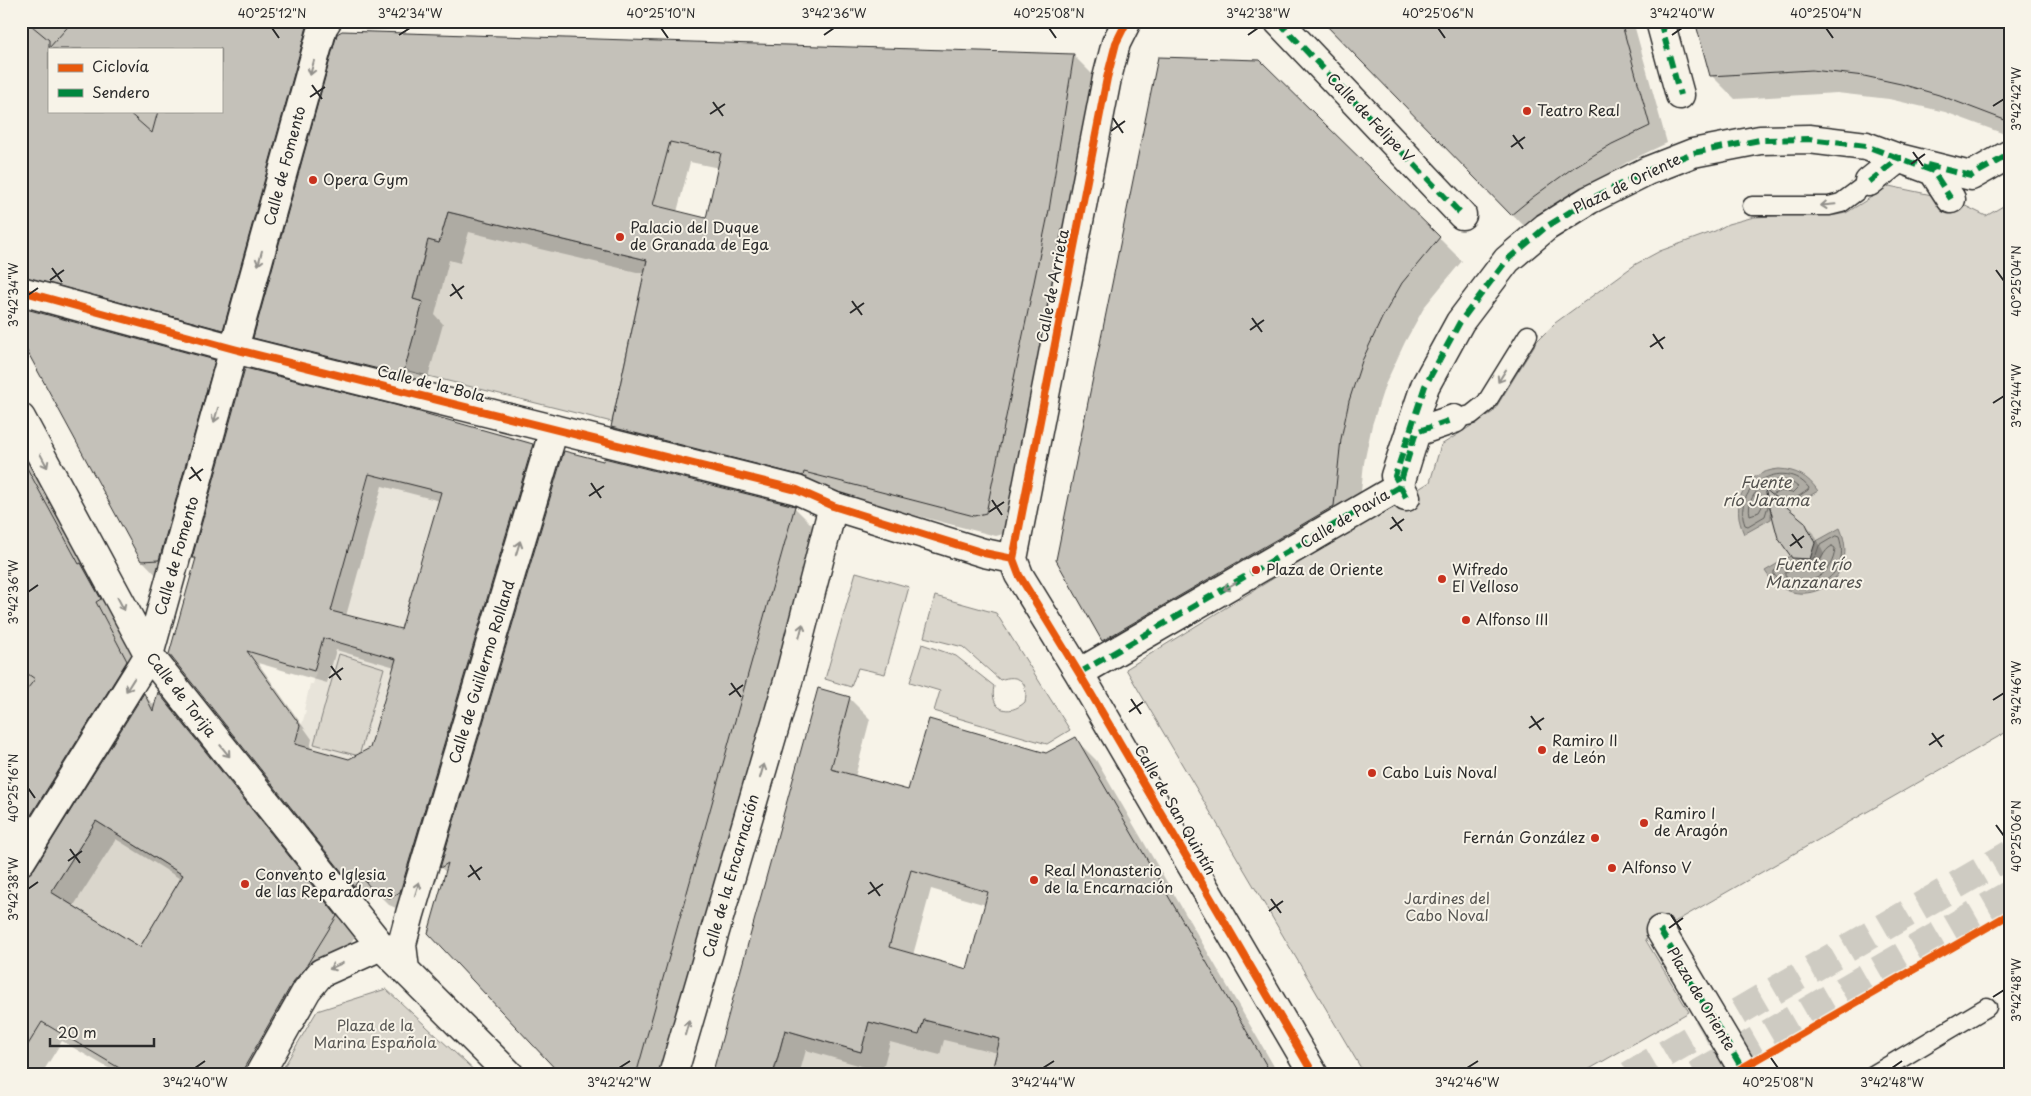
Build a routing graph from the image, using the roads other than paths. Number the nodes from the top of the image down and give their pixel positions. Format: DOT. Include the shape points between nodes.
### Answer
graph roads {
  1 [pos="327,21"];
  2 [pos="1127,21"];
  3 [pos="1278,21"];
  4 [pos="1660,21"];
  5 [pos="1680,95"];
  6 [pos="2010,154"];
  7 [pos="1899,158"];
  8 [pos="1869,182"];
  9 [pos="1951,199"];
  10 [pos="1752,206"];
  11 [pos="1462,215"];
  12 [pos="21,291"];
  13 [pos="1528,335"];
  14 [pos="234,349"];
  15 [pos="21,418"];
  16 [pos="1454,419"];
  17 [pos="554,430"];
  18 [pos="1403,492"];
  19 [pos="832,506"];
  20 [pos="1013,559"];
  21 [pos="149,655"];
  22 [pos="1078,673"];
  23 [pos="21,861"];
  24 [pos="410,914"];
  25 [pos="357,916"];
  26 [pos="1660,930"];
  27 [pos="381,946"];
  28 [pos="405,970"];
  29 [pos="1987,1007"];
  30 [pos="1742,1068"];
  31 [pos="259,1075"];
  32 [pos="510,1075"];
  33 [pos="673,1075"];
  34 [pos="1314,1075"];
  35 [pos="1873,1075"];
  1 -- 14 [label="street, Calle de Fomento, one-way"];
  2 -- 20 [label="street, Calle de Arrieta" via="1116,44 1108,78"];
  3 -- 11 [label="street, Calle de Felipe V"];
  4 -- 5 [label="street"];
  6 -- 7 [label="street" via="1971,176"];
  7 -- 8 [label="street"];
  7 -- 9 [label="street, Plaza de Oriente" via="1933,171"];
  7 -- 18 [label="street, Plaza de Oriente" via="1866,146 1809,139 1760,140 1693,153 1647,171 1589,200 1546,227 1507,260 1460,322 1425,386 1395,476"];
  8 -- 10 [label="lane, one-way" via="1841,203 1829,206"];
  12 -- 14 [label="street, Calle de la Bola"];
  13 -- 16 [label="lane, Calle de Pavía, one-way" via="1486,403 1471,415"];
  14 -- 17 [label="street, Calle de la Bola"];
  14 -- 21 [label="street, Calle de Fomento, one-way"];
  15 -- 21 [label="street, Calle de Torija, one-way"];
  16 -- 18 [label="street, Calle de Pavía" via="1416,432"];
  17 -- 19 [label="street, Calle de la Bola" via="797,490"];
  24 -- 17 [label="street, Calle de Guillermo Rolland, one-way"];
  18 -- 22 [label="street, Calle de Pavía, one-way"];
  19 -- 20 [label="street, Calle de la Bola"];
  33 -- 19 [label="street, Calle de la Encarnación, one-way" via="789,678"];
  20 -- 22 [label="street, Calle de San Quintín" via="1019,575"];
  21 -- 23 [label="street, Calle de Fomento, one-way"];
  21 -- 25 [label="street, Calle de Torija, one-way"];
  22 -- 34 [label="street, Calle de San Quintín"];
  24 -- 25 [label="street" via="376,924"];
  24 -- 28 [label="street, Calle de Guillermo Rolland" via="402,944"];
  25 -- 27 [label="street, Calle de Torija"];
  26 -- 30 [label="street, Plaza de Oriente"];
  27 -- 28 [label="street"];
  27 -- 31 [label="street, one-way" via="321,973 307,990"];
  28 -- 32 [label="street"];
  29 -- 35 [label="lane"];
}
